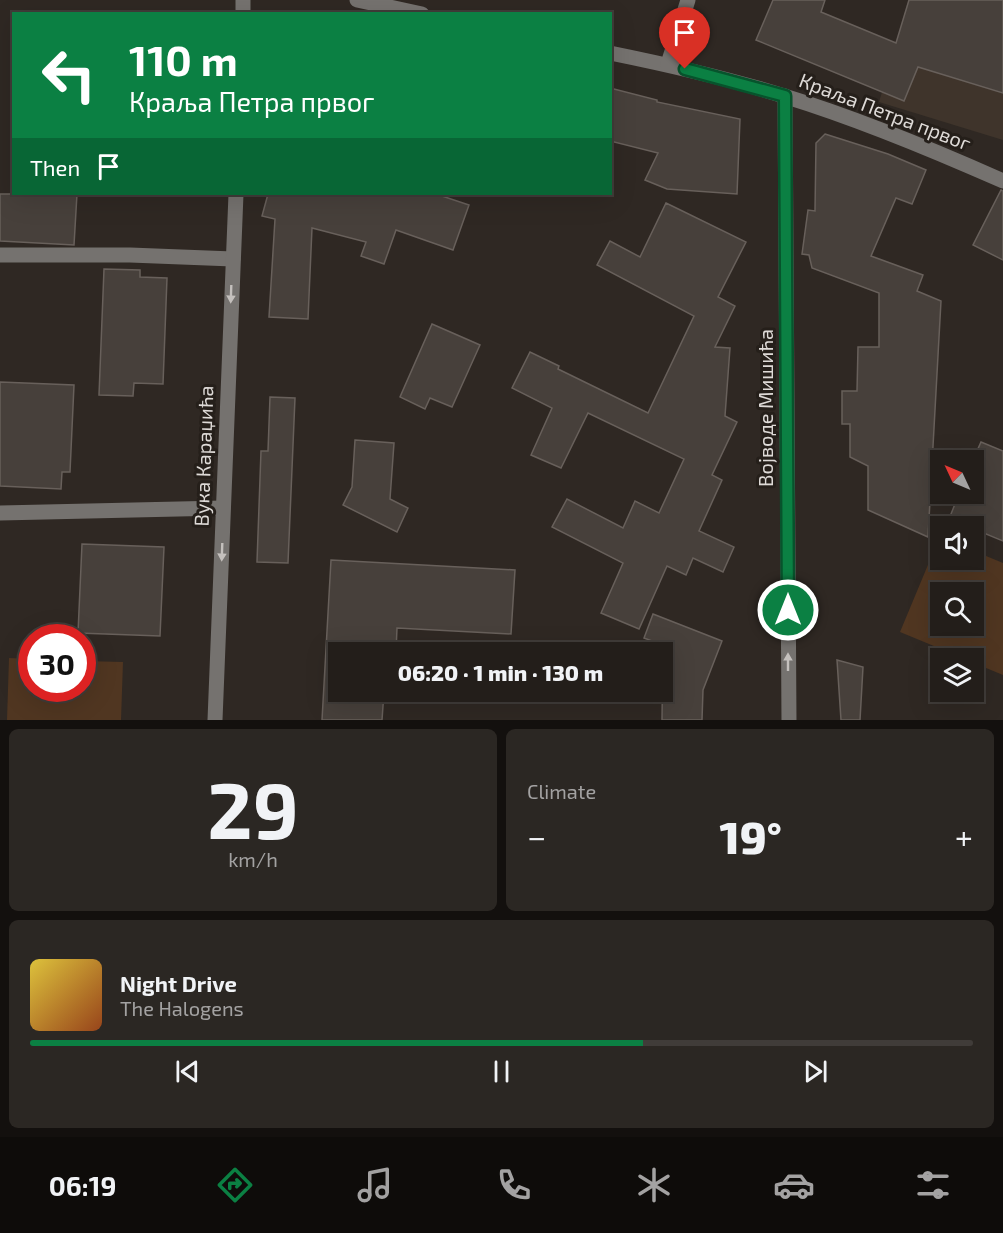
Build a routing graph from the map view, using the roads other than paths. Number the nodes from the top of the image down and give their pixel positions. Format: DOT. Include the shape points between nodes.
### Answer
graph roads {
  1 [pos="357,0"];
  2 [pos="688,0"];
  3 [pos="413,12"];
  4 [pos="612,53"];
  5 [pos="668,64"];
  6 [pos="785,96"];
  7 [pos="1003,181"];
  8 [pos="236,195"];
  9 [pos="0,255"];
  10 [pos="233,259"];
  11 [pos="223,508"];
  12 [pos="0,513"];
  13 [pos="215,720"];
  14 [pos="789,720"];
  1 -- 3 [label="street"];
  2 -- 5 [label="street"];
  4 -- 5 [label="street, Краља Петра првог"];
  5 -- 6 [label="street, Краља Петра првог"];
  6 -- 7 [label="street, Краља Петра првог" via="890,133"];
  14 -- 6 [label="street, Војводе Мишића, one-way"];
  8 -- 10 [label="street, Вука Караџића"];
  9 -- 10 [label="street"];
  10 -- 11 [label="street, Вука Караџића, one-way"];
  11 -- 12 [label="street"];
  11 -- 13 [label="street, Вука Караџића, one-way"];
}
